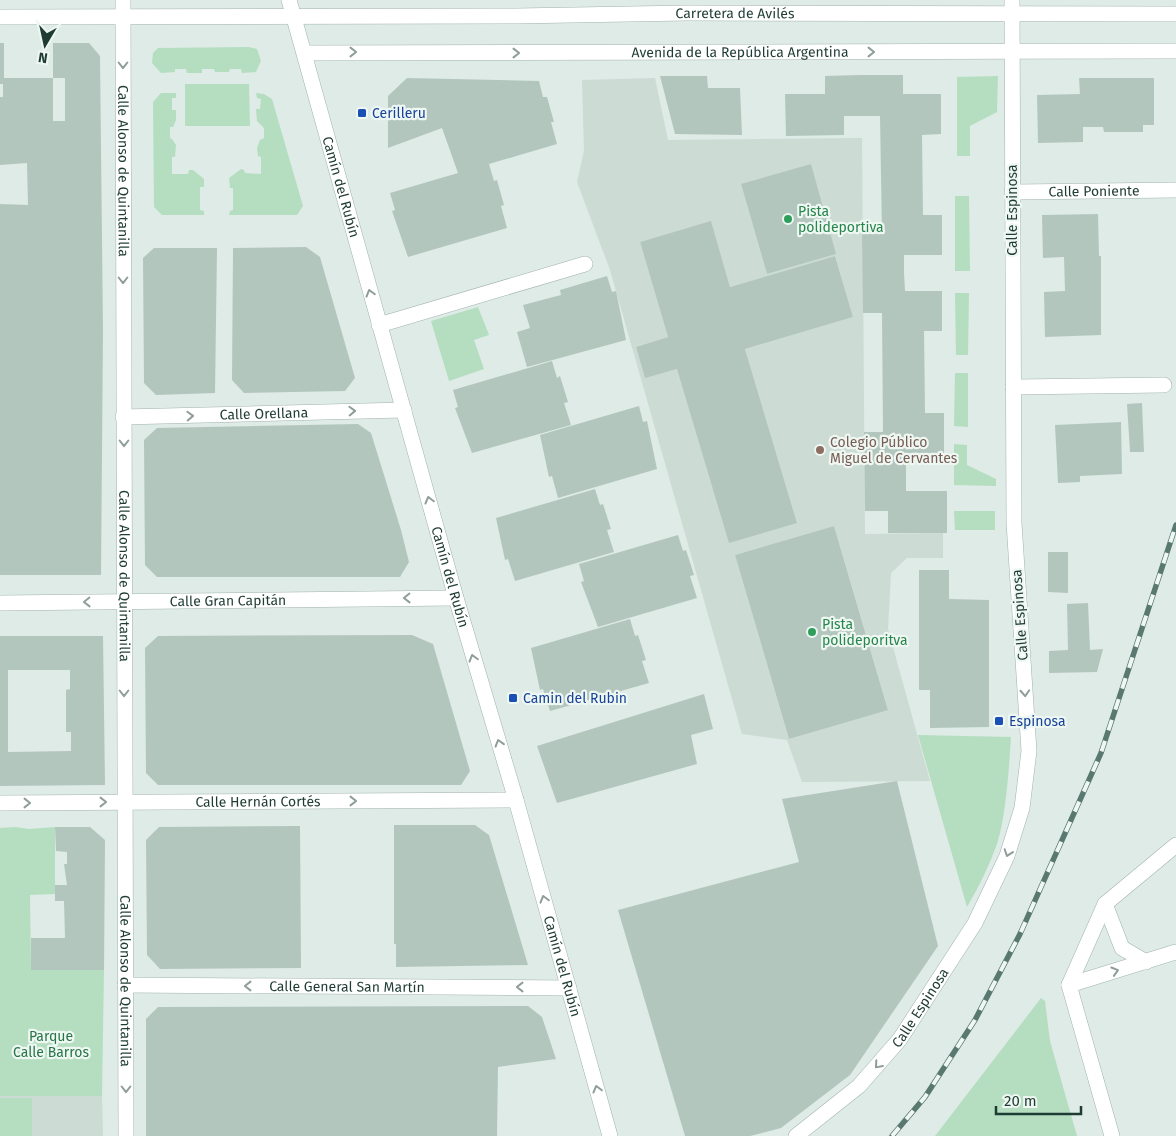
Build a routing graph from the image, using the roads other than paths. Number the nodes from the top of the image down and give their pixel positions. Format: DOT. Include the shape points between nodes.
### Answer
graph roads {
  1 [pos="123,0"];
  2 [pos="289,0"];
  3 [pos="1012,0"];
  4 [pos="1176,14"];
  5 [pos="1012,15"];
  6 [pos="122,16"];
  7 [pos="294,16"];
  8 [pos="0,17"];
  9 [pos="1176,51"];
  10 [pos="305,52"];
  11 [pos="1012,52"];
  12 [pos="1176,190"];
  13 [pos="1012,192"];
  14 [pos="585,264"];
  15 [pos="379,325"];
  16 [pos="1164,385"];
  17 [pos="1013,387"];
  18 [pos="404,410"];
  19 [pos="124,417"];
  20 [pos="456,598"];
  21 [pos="124,602"];
  22 [pos="0,603"];
  23 [pos="516,800"];
  24 [pos="125,802"];
  25 [pos="0,803"];
  26 [pos="1176,845"];
  27 [pos="1105,904"];
  28 [pos="1176,952"];
  29 [pos="1146,962"];
  30 [pos="125,985"];
  31 [pos="1069,986"];
  32 [pos="569,988"];
  33 [pos="126,1136"];
  34 [pos="610,1136"];
  35 [pos="796,1136"];
  36 [pos="1112,1136"];
  1 -- 6 [label="street, Calle Alonso de Quintanilla"];
  2 -- 7 [label="street, Camín del Rubín"];
  3 -- 5 [label="street, Calle Espinosa"];
  4 -- 5 [label="street, Carretera de Avilés"];
  5 -- 7 [label="street, Carretera de Avilés"];
  5 -- 11 [label="street, Calle Espinosa"];
  6 -- 7 [label="street"];
  6 -- 8 [label="street"];
  6 -- 19 [label="street, Calle Alonso de Quintanilla, one-way"];
  7 -- 10 [label="street, Camín del Rubín"];
  9 -- 11 [label="street, Avenida de la República Argentina"];
  10 -- 11 [label="street, Avenida de la República Argentina, one-way"];
  15 -- 10 [label="street, Camín del Rubín, one-way"];
  11 -- 13 [label="street, Calle Espinosa"];
  12 -- 13 [label="street, Calle Poniente"];
  13 -- 17 [label="street, Calle Espinosa"];
  14 -- 15 [label="street"];
  15 -- 18 [label="street, Camín del Rubín"];
  16 -- 17 [label="street"];
  17 -- 35 [label="street, Calle Espinosa, one-way" via="1014,523 1029,751 1022,808 1007,856 975,923 900,1039 859,1086"];
  19 -- 18 [label="street, Calle Orellana, one-way"];
  20 -- 18 [label="street, Camín del Rubín, one-way"];
  19 -- 21 [label="street, Calle Alonso de Quintanilla, one-way"];
  20 -- 21 [label="street, Calle Gran Capitán, one-way"];
  23 -- 20 [label="street, Camín del Rubín, one-way"];
  21 -- 22 [label="street, Calle Gran Capitán, one-way"];
  21 -- 24 [label="street, Calle Alonso de Quintanilla, one-way"];
  24 -- 23 [label="street, Calle Hernán Cortés, one-way"];
  32 -- 23 [label="street, Camín del Rubín, one-way"];
  25 -- 24 [label="street, Calle Hernán Cortés, one-way"];
  24 -- 30 [label="street, Calle Alonso de Quintanilla"];
  26 -- 27 [label="street"];
  27 -- 29 [label="street" via="1122,948"];
  27 -- 31 [label="street"];
  28 -- 29 [label="street"];
  31 -- 29 [label="street, one-way"];
  32 -- 30 [label="street, Calle General San Martín, one-way"];
  30 -- 33 [label="street, Calle Alonso de Quintanilla, one-way"];
  31 -- 36 [label="street"];
  34 -- 32 [label="street, Camín del Rubín, one-way"];
}
